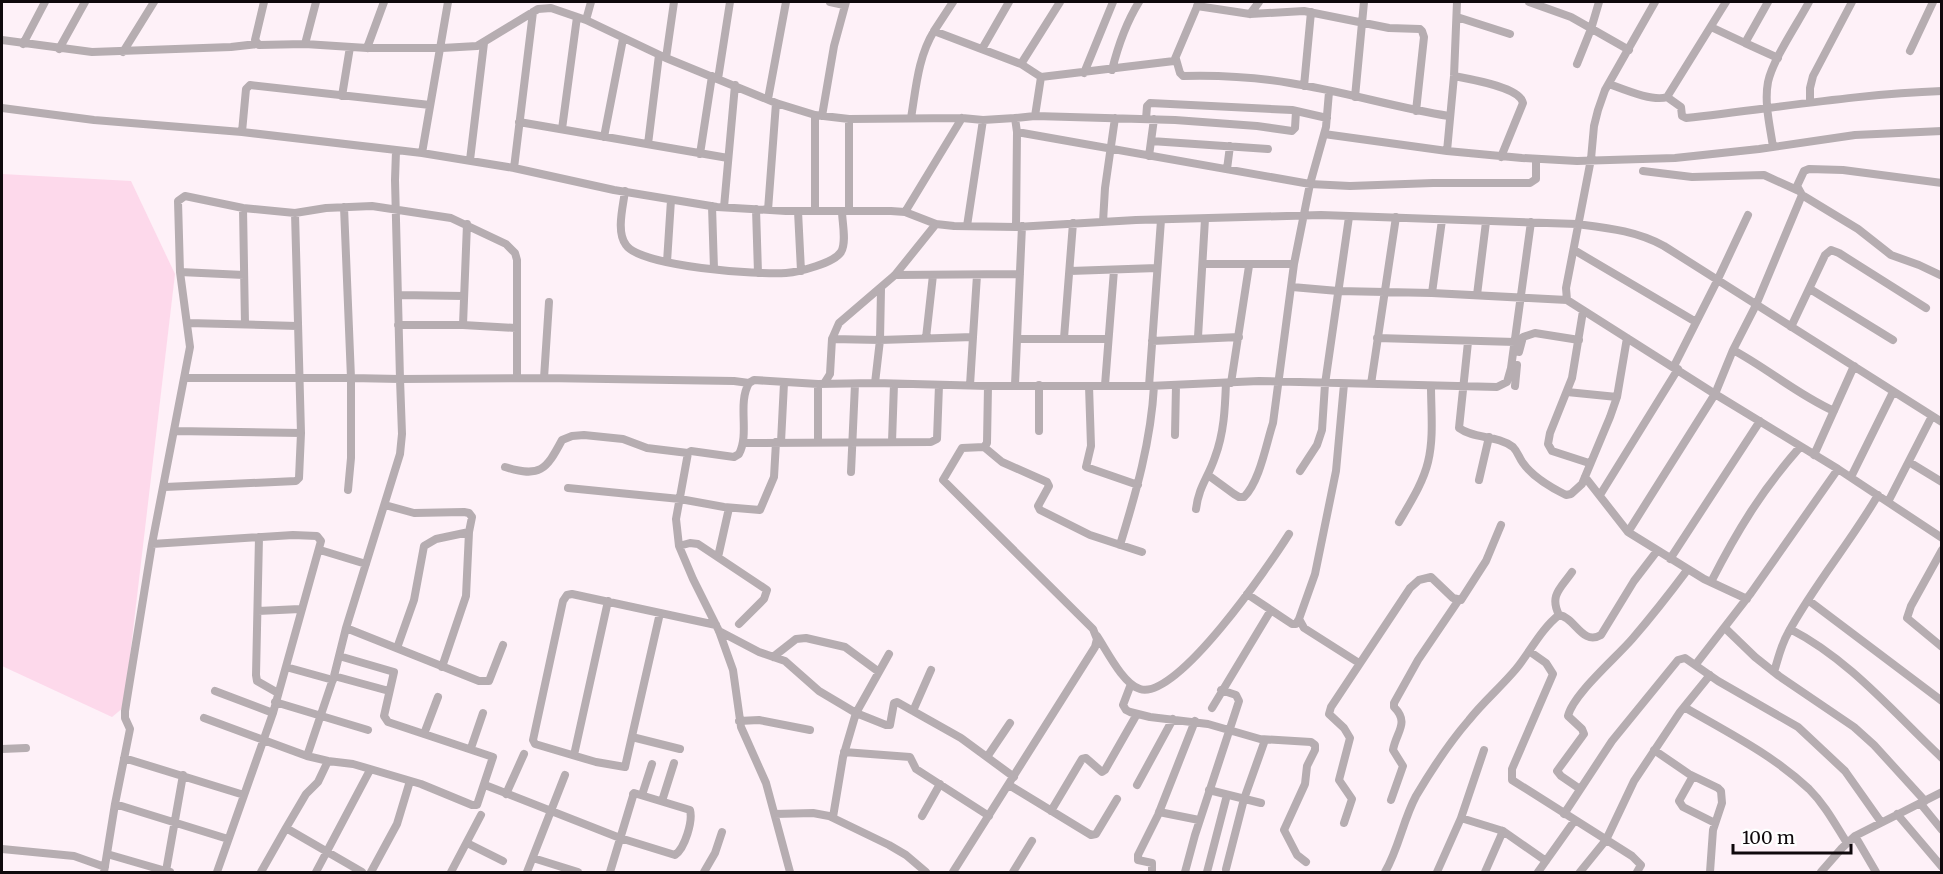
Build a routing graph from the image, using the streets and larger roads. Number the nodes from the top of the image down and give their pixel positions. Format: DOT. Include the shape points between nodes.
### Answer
graph roads {
  1 [pos="45,2"];
  2 [pos="85,2"];
  3 [pos="154,2"];
  4 [pos="264,2"];
  5 [pos="316,2"];
  6 [pos="384,2"];
  7 [pos="448,2"];
  8 [pos="591,2"];
  9 [pos="674,2"];
  10 [pos="730,2"];
  11 [pos="786,2"];
  12 [pos="830,2"];
  13 [pos="954,2"];
  14 [pos="1009,2"];
  15 [pos="1060,2"];
  16 [pos="1113,2"];
  17 [pos="1139,2"];
  18 [pos="1259,2"];
  19 [pos="1364,2"];
  20 [pos="1457,2"];
  21 [pos="1529,2"];
  22 [pos="1599,2"];
  23 [pos="1655,2"];
  24 [pos="1726,2"];
  25 [pos="1768,2"];
  26 [pos="1809,2"];
  27 [pos="1852,2"];
  28 [pos="1933,2"];
  29 [pos="542,4"];
  30 [pos="845,4"];
  31 [pos="1198,4"];
  32 [pos="533,12"];
  33 [pos="1311,12"];
  34 [pos="1250,14"];
  35 [pos="577,17"];
  36 [pos="1457,17"];
  37 [pos="586,20"];
  38 [pos="1361,22"];
  39 [pos="1711,27"];
  40 [pos="1592,28"];
  41 [pos="934,31"];
  42 [pos="1510,34"];
  43 [pos="623,39"];
  44 [pos="2,40"];
  45 [pos="484,43"];
  46 [pos="1745,43"];
  47 [pos="23,44"];
  48 [pos="257,44"];
  49 [pos="305,44"];
  50 [pos="350,47"];
  51 [pos="367,48"];
  52 [pos="441,48"];
  53 [pos="59,49"];
  54 [pos="982,49"];
  55 [pos="1629,50"];
  56 [pos="1910,51"];
  57 [pos="123,52"];
  58 [pos="663,57"];
  59 [pos="1778,58"];
  60 [pos="1176,59"];
  61 [pos="1021,64"];
  62 [pos="1577,64"];
  63 [pos="1112,69"];
  64 [pos="1084,73"];
  65 [pos="1454,76"];
  66 [pos="715,77"];
  67 [pos="1041,77"];
  68 [pos="1608,84"];
  69 [pos="735,86"];
  70 [pos="1304,86"];
  71 [pos="1941,91"];
  72 [pos="1329,92"];
  73 [pos="342,96"];
  74 [pos="1355,97"];
  75 [pos="1667,97"];
  76 [pos="772,101"];
  77 [pos="1810,101"];
  78 [pos="430,105"];
  79 [pos="2,108"];
  80 [pos="1767,110"];
  81 [pos="1296,111"];
  82 [pos="1416,111"];
  83 [pos="819,115"];
  84 [pos="1035,116"];
  85 [pos="1449,116"];
  86 [pos="911,118"];
  87 [pos="962,118"];
  88 [pos="1015,118"];
  89 [pos="1115,118"];
  90 [pos="1327,118"];
  91 [pos="849,119"];
  92 [pos="1150,119"];
  93 [pos="983,120"];
  94 [pos="519,122"];
  95 [pos="562,129"];
  96 [pos="1941,131"];
  97 [pos="242,132"];
  98 [pos="1017,132"];
  99 [pos="1324,134"];
  100 [pos="604,137"];
  101 [pos="1151,141"];
  102 [pos="648,144"];
  103 [pos="1230,147"];
  104 [pos="1773,147"];
  105 [pos="1268,149"];
  106 [pos="396,151"];
  107 [pos="1446,151"];
  108 [pos="422,153"];
  109 [pos="1109,153"];
  110 [pos="700,154"];
  111 [pos="1149,156"];
  112 [pos="1501,157"];
  113 [pos="728,158"];
  114 [pos="1536,159"];
  115 [pos="1591,159"];
  116 [pos="470,160"];
  117 [pos="514,168"];
  118 [pos="1227,169"];
  119 [pos="1643,171"];
  120 [pos="1941,183"];
  121 [pos="1310,184"];
  122 [pos="625,191"];
  123 [pos="1799,192"];
  124 [pos="671,200"];
  125 [pos="712,206"];
  126 [pos="344,207"];
  127 [pos="724,207"];
  128 [pos="243,208"];
  129 [pos="396,209"];
  130 [pos="756,209"];
  131 [pos="768,210"];
  132 [pos="798,211"];
  133 [pos="815,211"];
  134 [pos="845,211"];
  135 [pos="905,212"];
  136 [pos="295,213"];
  137 [pos="1748,215"];
  138 [pos="1304,216"];
  139 [pos="1349,217"];
  140 [pos="1396,217"];
  141 [pos="1205,219"];
  142 [pos="1161,220"];
  143 [pos="1442,220"];
  144 [pos="1103,222"];
  145 [pos="1486,222"];
  146 [pos="1531,222"];
  147 [pos="1073,223"];
  148 [pos="467,224"];
  149 [pos="936,224"];
  150 [pos="1577,225"];
  151 [pos="967,226"];
  152 [pos="1019,226"];
  153 [pos="1574,250"];
  154 [pos="667,262"];
  155 [pos="1203,264"];
  156 [pos="1294,264"];
  157 [pos="1249,266"];
  158 [pos="1157,267"];
  159 [pos="714,269"];
  160 [pos="1114,270"];
  161 [pos="801,271"];
  162 [pos="1070,271"];
  163 [pos="180,272"];
  164 [pos="758,273"];
  165 [pos="1020,274"];
  166 [pos="244,275"];
  167 [pos="895,275"];
  168 [pos="933,275"];
  169 [pos="977,275"];
  170 [pos="1941,276"];
  171 [pos="1717,281"];
  172 [pos="1292,287"];
  173 [pos="881,289"];
  174 [pos="1810,289"];
  175 [pos="1338,291"];
  176 [pos="1384,293"];
  177 [pos="1432,293"];
  178 [pos="398,295"];
  179 [pos="1477,295"];
  180 [pos="464,296"];
  181 [pos="1520,297"];
  182 [pos="1567,300"];
  183 [pos="549,302"];
  184 [pos="1756,305"];
  185 [pos="1926,308"];
  186 [pos="1583,311"];
  187 [pos="1696,322"];
  188 [pos="188,323"];
  189 [pos="244,324"];
  190 [pos="398,325"];
  191 [pos="463,325"];
  192 [pos="297,326"];
  193 [pos="1791,327"];
  194 [pos="516,328"];
  195 [pos="973,336"];
  196 [pos="1198,337"];
  197 [pos="1239,337"];
  198 [pos="926,338"];
  199 [pos="1064,338"];
  200 [pos="1377,338"];
  201 [pos="1628,338"];
  202 [pos="832,339"];
  203 [pos="1018,339"];
  204 [pos="1108,339"];
  205 [pos="880,340"];
  206 [pos="1579,340"];
  207 [pos="1893,340"];
  208 [pos="1152,341"];
  209 [pos="1468,342"];
  210 [pos="1515,342"];
  211 [pos="1732,350"];
  212 [pos="1854,366"];
  213 [pos="1676,368"];
  214 [pos="185,378"];
  215 [pos="299,378"];
  216 [pos="351,378"];
  217 [pos="517,378"];
  218 [pos="544,378"];
  219 [pos="400,379"];
  220 [pos="1277,381"];
  221 [pos="749,383"];
  222 [pos="784,383"];
  223 [pos="822,383"];
  224 [pos="875,383"];
  225 [pos="1229,383"];
  226 [pos="855,384"];
  227 [pos="894,384"];
  228 [pos="1325,384"];
  229 [pos="1344,384"];
  230 [pos="1371,384"];
  231 [pos="939,385"];
  232 [pos="1015,385"];
  233 [pos="1039,385"];
  234 [pos="1105,385"];
  235 [pos="1176,385"];
  236 [pos="970,386"];
  237 [pos="988,386"];
  238 [pos="1089,386"];
  239 [pos="1151,386"];
  240 [pos="1431,386"];
  241 [pos="1515,386"];
  242 [pos="1463,387"];
  243 [pos="1567,392"];
  244 [pos="1893,392"];
  245 [pos="1715,394"];
  246 [pos="1617,397"];
  247 [pos="1834,411"];
  248 [pos="1932,416"];
  249 [pos="1760,421"];
  250 [pos="1941,422"];
  251 [pos="174,431"];
  252 [pos="1039,431"];
  253 [pos="301,433"];
  254 [pos="1175,435"];
  255 [pos="1490,437"];
  256 [pos="779,442"];
  257 [pos="818,442"];
  258 [pos="851,442"];
  259 [pos="892,442"];
  260 [pos="743,443"];
  261 [pos="984,447"];
  262 [pos="1800,447"];
  263 [pos="687,453"];
  264 [pos="1814,455"];
  265 [pos="1909,462"];
  266 [pos="1589,463"];
  267 [pos="505,467"];
  268 [pos="1838,469"];
  269 [pos="1300,471"];
  270 [pos="851,472"];
  271 [pos="1208,475"];
  272 [pos="1585,477"];
  273 [pos="1851,477"];
  274 [pos="1479,480"];
  275 [pos="1941,482"];
  276 [pos="1138,485"];
  277 [pos="165,486"];
  278 [pos="568,488"];
  279 [pos="348,490"];
  280 [pos="1600,495"];
  281 [pos="1878,495"];
  282 [pos="680,499"];
  283 [pos="1888,502"];
  284 [pos="385,505"];
  285 [pos="729,508"];
  286 [pos="1196,509"];
  287 [pos="1399,522"];
  288 [pos="1501,525"];
  289 [pos="469,532"];
  290 [pos="1628,532"];
  291 [pos="1289,534"];
  292 [pos="259,537"];
  293 [pos="1941,538"];
  294 [pos="153,544"];
  295 [pos="1120,545"];
  296 [pos="678,546"];
  297 [pos="320,550"];
  298 [pos="1941,550"];
  299 [pos="1657,551"];
  300 [pos="1142,552"];
  301 [pos="718,557"];
  302 [pos="1670,559"];
  303 [pos="366,564"];
  304 [pos="1688,569"];
  305 [pos="1572,572"];
  306 [pos="1711,582"];
  307 [pos="1247,594"];
  308 [pos="1747,599"];
  309 [pos="1808,600"];
  310 [pos="1458,601"];
  311 [pos="608,602"];
  312 [pos="300,609"];
  313 [pos="1271,610"];
  314 [pos="258,611"];
  315 [pos="660,613"];
  316 [pos="1559,615"];
  317 [pos="1299,619"];
  318 [pos="739,624"];
  319 [pos="346,628"];
  320 [pos="718,628"];
  321 [pos="1725,628"];
  322 [pos="1790,629"];
  323 [pos="1097,635"];
  324 [pos="503,645"];
  325 [pos="1941,647"];
  326 [pos="397,648"];
  327 [pos="1529,651"];
  328 [pos="889,654"];
  329 [pos="339,656"];
  330 [pos="773,657"];
  331 [pos="1359,663"];
  332 [pos="1696,664"];
  333 [pos="286,667"];
  334 [pos="442,667"];
  335 [pos="931,670"];
  336 [pos="879,672"];
  337 [pos="1774,672"];
  338 [pos="1710,675"];
  339 [pos="334,678"];
  340 [pos="1131,684"];
  341 [pos="1221,690"];
  342 [pos="216,691"];
  343 [pos="389,691"];
  344 [pos="438,697"];
  345 [pos="277,698"];
  346 [pos="1941,701"];
  347 [pos="1684,707"];
  348 [pos="1212,708"];
  349 [pos="913,711"];
  350 [pos="273,713"];
  351 [pos="483,713"];
  352 [pos="856,713"];
  353 [pos="1137,714"];
  354 [pos="322,717"];
  355 [pos="204,718"];
  356 [pos="1173,719"];
  357 [pos="739,721"];
  358 [pos="1195,721"];
  359 [pos="1010,723"];
  360 [pos="1229,729"];
  361 [pos="368,730"];
  362 [pos="810,730"];
  363 [pos="424,734"];
  364 [pos="632,737"];
  365 [pos="264,740"];
  366 [pos="1266,740"];
  367 [pos="26,748"];
  368 [pos="471,748"];
  369 [pos="2,749"];
  370 [pos="680,749"];
  371 [pos="1484,750"];
  372 [pos="1654,750"];
  373 [pos="844,752"];
  374 [pos="524,754"];
  375 [pos="574,755"];
  376 [pos="307,756"];
  377 [pos="987,757"];
  378 [pos="124,758"];
  379 [pos="1941,759"];
  380 [pos="328,761"];
  381 [pos="674,763"];
  382 [pos="652,764"];
  383 [pos="370,770"];
  384 [pos="183,775"];
  385 [pos="565,775"];
  386 [pos="1693,776"];
  387 [pos="1014,777"];
  388 [pos="410,781"];
  389 [pos="940,784"];
  390 [pos="485,785"];
  391 [pos="1009,785"];
  392 [pos="1137,785"];
  393 [pos="1580,789"];
  394 [pos="1209,790"];
  395 [pos="1941,792"];
  396 [pos="506,794"];
  397 [pos="244,795"];
  398 [pos="642,795"];
  399 [pos="1227,795"];
  400 [pos="1244,799"];
  401 [pos="1117,800"];
  402 [pos="1391,800"];
  403 [pos="662,801"];
  404 [pos="1261,802"];
  405 [pos="1923,802"];
  406 [pos="115,804"];
  407 [pos="1051,811"];
  408 [pos="551,812"];
  409 [pos="1159,812"];
  410 [pos="775,814"];
  411 [pos="1564,814"];
  412 [pos="1898,814"];
  413 [pos="481,815"];
  414 [pos="922,816"];
  415 [pos="988,816"];
  416 [pos="833,817"];
  417 [pos="1461,818"];
  418 [pos="1199,820"];
  419 [pos="1575,820"];
  420 [pos="1881,822"];
  421 [pos="1344,823"];
  422 [pos="1715,823"];
  423 [pos="173,824"];
  424 [pos="286,828"];
  425 [pos="1941,830"];
  426 [pos="1503,831"];
  427 [pos="722,832"];
  428 [pos="1855,836"];
  429 [pos="620,838"];
  430 [pos="228,839"];
  431 [pos="1606,840"];
  432 [pos="1032,841"];
  433 [pos="467,843"];
  434 [pos="1847,843"];
  435 [pos="2,849"];
  436 [pos="328,853"];
  437 [pos="107,854"];
  438 [pos="533,858"];
  439 [pos="503,861"];
  440 [pos="1546,861"];
  441 [pos="1306,862"];
  442 [pos="1941,867"];
  443 [pos="1226,869"];
  444 [pos="104,870"];
  445 [pos="168,872"];
  446 [pos="1580,872"];
  447 [pos="217,873"];
  448 [pos="261,873"];
  449 [pos="316,873"];
  450 [pos="362,873"];
  451 [pos="371,873"];
  452 [pos="451,873"];
  453 [pos="527,873"];
  454 [pos="578,873"];
  455 [pos="609,873"];
  456 [pos="704,873"];
  457 [pos="790,873"];
  458 [pos="926,873"];
  459 [pos="953,873"];
  460 [pos="1013,873"];
  461 [pos="1152,873"];
  462 [pos="1185,873"];
  463 [pos="1207,873"];
  464 [pos="1385,873"];
  465 [pos="1437,873"];
  466 [pos="1485,873"];
  467 [pos="1538,873"];
  468 [pos="1637,873"];
  469 [pos="1710,873"];
  470 [pos="1821,873"];
  471 [pos="1876,873"];
  1 -- 47 [label="street"];
  2 -- 53 [label="street"];
  3 -- 57 [label="street"];
  4 -- 48 [label="street"];
  5 -- 49 [label="street"];
  6 -- 51 [label="street"];
  7 -- 52 [label="street"];
  8 -- 37 [label="street"];
  9 -- 58 [label="street"];
  10 -- 66 [label="street"];
  11 -- 76 [label="street"];
  12 -- 30 [label="street"];
  13 -- 41 [label="street"];
  14 -- 54 [label="street"];
  15 -- 61 [label="street"];
  16 -- 64 [label="street"];
  17 -- 63 [label="street"];
  18 -- 34 [label="street"];
  19 -- 38 [label="street"];
  20 -- 36 [label="street"];
  21 -- 40 [label="street"];
  22 -- 40 [label="street"];
  23 -- 55 [label="street"];
  24 -- 39 [label="street"];
  25 -- 46 [label="street"];
  26 -- 59 [label="street"];
  27 -- 77 [label="street" via="1812,75"];
  28 -- 56 [label="street"];
  29 -- 32 [label="street"];
  29 -- 35 [label="street"];
  30 -- 83 [label="street"];
  31 -- 34 [label="street"];
  31 -- 60 [label="street"];
  32 -- 45 [label="street"];
  32 -- 94 [label="street"];
  33 -- 34 [label="street"];
  33 -- 38 [label="street"];
  33 -- 70 [label="street"];
  35 -- 37 [label="street"];
  35 -- 95 [label="street"];
  36 -- 42 [label="street"];
  36 -- 65 [label="street"];
  37 -- 43 [label="street"];
  38 -- 74 [label="street"];
  38 -- 82 [label="street" via="1395,29 1414,28 1424,34"];
  39 -- 46 [label="street"];
  39 -- 75 [label="street"];
  40 -- 55 [label="street"];
  40 -- 62 [label="street"];
  41 -- 54 [label="street"];
  41 -- 86 [label="street" via="921,60"];
  43 -- 58 [label="street"];
  43 -- 100 [label="street"];
  44 -- 47 [label="street"];
  45 -- 52 [label="street"];
  45 -- 116 [label="street"];
  46 -- 59 [label="street"];
  47 -- 53 [label="street"];
  48 -- 49 [label="street"];
  48 -- 57 [label="street"];
  49 -- 50 [label="street"];
  50 -- 51 [label="street"];
  50 -- 73 [label="street"];
  51 -- 52 [label="street"];
  52 -- 78 [label="street"];
  53 -- 57 [label="street"];
  54 -- 61 [label="street"];
  55 -- 68 [label="street"];
  58 -- 66 [label="street"];
  58 -- 102 [label="street"];
  59 -- 80 [label="street" via="1768,83"];
  60 -- 63 [label="street"];
  60 -- 70 [label="street" via="1183,76 1243,77"];
  61 -- 67 [label="street"];
  63 -- 64 [label="street"];
  64 -- 67 [label="street"];
  65 -- 85 [label="street"];
  65 -- 112 [label="street" via="1496,86 1522,98"];
  66 -- 69 [label="street"];
  66 -- 110 [label="street"];
  67 -- 84 [label="street"];
  68 -- 75 [label="street" via="1652,98"];
  68 -- 115 [label="street" via="1594,126"];
  69 -- 76 [label="street"];
  69 -- 113 [label="street"];
  70 -- 72 [label="street"];
  71 -- 77 [label="street"];
  72 -- 74 [label="street"];
  72 -- 90 [label="street"];
  73 -- 78 [label="street"];
  73 -- 97 [label="street" via="248,86"];
  74 -- 82 [label="street"];
  75 -- 80 [label="street" via="1681,107 1684,118"];
  76 -- 83 [label="street"];
  76 -- 131 [label="street"];
  77 -- 80 [label="street"];
  78 -- 108 [label="street"];
  79 -- 97 [label="street"];
  80 -- 104 [label="street"];
  81 -- 90 [label="street"];
  81 -- 92 [label="street" via="1150,103"];
  81 -- 92 [label="street" via="1292,131"];
  82 -- 85 [label="street"];
  83 -- 91 [label="street"];
  83 -- 133 [label="street"];
  84 -- 88 [label="street"];
  84 -- 89 [label="street"];
  85 -- 107 [label="street"];
  86 -- 87 [label="street"];
  86 -- 91 [label="street"];
  87 -- 93 [label="street"];
  87 -- 135 [label="street"];
  88 -- 93 [label="street"];
  88 -- 98 [label="street"];
  89 -- 92 [label="street"];
  89 -- 109 [label="street"];
  90 -- 99 [label="street"];
  91 -- 134 [label="street"];
  92 -- 101 [label="street"];
  93 -- 151 [label="street"];
  94 -- 95 [label="street"];
  94 -- 117 [label="street"];
  95 -- 100 [label="street"];
  96 -- 104 [label="street" via="1855,135"];
  97 -- 106 [label="street"];
  98 -- 109 [label="street"];
  98 -- 152 [label="street"];
  99 -- 107 [label="street"];
  99 -- 121 [label="street"];
  100 -- 102 [label="street"];
  101 -- 103 [label="street"];
  101 -- 111 [label="street"];
  102 -- 110 [label="street"];
  103 -- 105 [label="street"];
  103 -- 118 [label="street"];
  104 -- 115 [label="street" via="1675,158"];
  106 -- 108 [label="street"];
  106 -- 129 [label="street"];
  107 -- 112 [label="street"];
  108 -- 116 [label="street"];
  109 -- 111 [label="street"];
  109 -- 144 [label="street"];
  110 -- 113 [label="street"];
  111 -- 118 [label="street"];
  112 -- 114 [label="street"];
  113 -- 127 [label="street"];
  114 -- 115 [label="street"];
  114 -- 121 [label="street" via="1536,179 1530,183"];
  115 -- 150 [label="street"];
  116 -- 117 [label="street"];
  117 -- 122 [label="street"];
  118 -- 121 [label="street"];
  119 -- 123 [label="street" via="1692,177 1764,175"];
  120 -- 123 [label="street" via="1809,169 1798,182"];
  121 -- 138 [label="street"];
  122 -- 124 [label="street"];
  122 -- 154 [label="street" via="621,230 624,243 635,252"];
  123 -- 170 [label="street" via="1891,255"];
  123 -- 184 [label="street"];
  124 -- 125 [label="street"];
  124 -- 154 [label="street"];
  125 -- 127 [label="street"];
  125 -- 159 [label="street"];
  126 -- 129 [label="street"];
  126 -- 136 [label="street"];
  126 -- 216 [label="street"];
  127 -- 130 [label="street"];
  128 -- 136 [label="street"];
  128 -- 163 [label="street" via="180,198"];
  128 -- 166 [label="street"];
  129 -- 148 [label="street"];
  129 -- 178 [label="street"];
  130 -- 131 [label="street"];
  130 -- 164 [label="street"];
  131 -- 132 [label="street"];
  132 -- 133 [label="street"];
  132 -- 161 [label="street"];
  133 -- 134 [label="street"];
  134 -- 135 [label="street"];
  134 -- 161 [label="street" via="841,252"];
  135 -- 149 [label="street"];
  136 -- 192 [label="street"];
  137 -- 171 [label="street"];
  138 -- 139 [label="street"];
  138 -- 141 [label="street"];
  138 -- 156 [label="street"];
  139 -- 140 [label="street"];
  139 -- 175 [label="street"];
  140 -- 143 [label="street"];
  140 -- 176 [label="street"];
  141 -- 142 [label="street"];
  141 -- 155 [label="street"];
  142 -- 144 [label="street"];
  142 -- 158 [label="street"];
  143 -- 145 [label="street"];
  143 -- 177 [label="street"];
  144 -- 147 [label="street"];
  145 -- 146 [label="street"];
  145 -- 179 [label="street"];
  146 -- 150 [label="street"];
  146 -- 181 [label="street"];
  147 -- 152 [label="street"];
  147 -- 162 [label="street"];
  148 -- 180 [label="street"];
  148 -- 194 [label="street" via="506,244 516,255"];
  149 -- 151 [label="street"];
  149 -- 167 [label="street"];
  150 -- 153 [label="street"];
  150 -- 171 [label="street" via="1613,228 1653,240"];
  151 -- 152 [label="street"];
  152 -- 165 [label="street"];
  153 -- 182 [label="street"];
  153 -- 187 [label="street"];
  154 -- 159 [label="street"];
  155 -- 157 [label="street"];
  155 -- 196 [label="street"];
  156 -- 157 [label="street"];
  156 -- 172 [label="street"];
  157 -- 197 [label="street"];
  158 -- 160 [label="street"];
  158 -- 208 [label="street"];
  159 -- 164 [label="street"];
  160 -- 162 [label="street"];
  160 -- 204 [label="street"];
  161 -- 164 [label="street"];
  162 -- 199 [label="street"];
  163 -- 166 [label="street"];
  163 -- 188 [label="street"];
  165 -- 169 [label="street"];
  165 -- 203 [label="street"];
  166 -- 189 [label="street"];
  167 -- 168 [label="street"];
  167 -- 173 [label="street"];
  168 -- 169 [label="street"];
  168 -- 198 [label="street"];
  169 -- 195 [label="street"];
  171 -- 184 [label="street"];
  171 -- 187 [label="street"];
  172 -- 175 [label="street"];
  172 -- 220 [label="street"];
  173 -- 202 [label="street" via="844,316"];
  173 -- 205 [label="street"];
  174 -- 185 [label="street" via="1831,250"];
  174 -- 193 [label="street"];
  174 -- 207 [label="street"];
  175 -- 176 [label="street"];
  175 -- 228 [label="street"];
  176 -- 177 [label="street"];
  176 -- 200 [label="street"];
  177 -- 179 [label="street"];
  178 -- 180 [label="street"];
  178 -- 190 [label="street"];
  179 -- 181 [label="street"];
  180 -- 191 [label="street"];
  181 -- 182 [label="street"];
  181 -- 210 [label="street"];
  182 -- 186 [label="street"];
  183 -- 218 [label="street"];
  184 -- 193 [label="street"];
  184 -- 211 [label="street"];
  186 -- 201 [label="street"];
  186 -- 206 [label="street"];
  187 -- 213 [label="street"];
  188 -- 189 [label="street"];
  188 -- 214 [label="street" via="190,348"];
  189 -- 192 [label="street"];
  190 -- 191 [label="street"];
  190 -- 219 [label="street"];
  191 -- 194 [label="street"];
  192 -- 215 [label="street"];
  193 -- 212 [label="street"];
  194 -- 217 [label="street"];
  195 -- 198 [label="street"];
  195 -- 236 [label="street"];
  196 -- 197 [label="street"];
  196 -- 208 [label="street"];
  197 -- 225 [label="street"];
  198 -- 205 [label="street"];
  199 -- 203 [label="street"];
  199 -- 204 [label="street"];
  200 -- 209 [label="street"];
  200 -- 230 [label="street"];
  201 -- 213 [label="street"];
  201 -- 246 [label="street"];
  202 -- 205 [label="street"];
  202 -- 223 [label="street" via="830,374"];
  203 -- 232 [label="street"];
  204 -- 234 [label="street"];
  205 -- 224 [label="street"];
  206 -- 241 [label="street" via="1527,334 1519,349"];
  206 -- 243 [label="street"];
  208 -- 239 [label="street"];
  209 -- 210 [label="street"];
  209 -- 242 [label="street"];
  210 -- 242 [label="street" via="1505,384"];
  211 -- 245 [label="street"];
  211 -- 247 [label="street"];
  212 -- 244 [label="street"];
  212 -- 247 [label="street"];
  213 -- 245 [label="street"];
  213 -- 280 [label="street"];
  214 -- 215 [label="street"];
  214 -- 251 [label="street"];
  215 -- 216 [label="street"];
  215 -- 253 [label="street"];
  216 -- 219 [label="street"];
  216 -- 279 [label="street"];
  217 -- 218 [label="street"];
  217 -- 219 [label="street"];
  218 -- 221 [label="street"];
  219 -- 284 [label="street" via="401,445"];
  220 -- 225 [label="street"];
  220 -- 228 [label="street"];
  220 -- 271 [label="street" via="1273,423 1248,493 1239,497"];
  221 -- 222 [label="street"];
  221 -- 260 [label="street"];
  222 -- 223 [label="street"];
  222 -- 256 [label="street"];
  223 -- 226 [label="street"];
  223 -- 257 [label="street"];
  224 -- 226 [label="street"];
  224 -- 227 [label="street"];
  225 -- 235 [label="street"];
  225 -- 271 [label="street" via="1222,433"];
  226 -- 258 [label="street"];
  227 -- 231 [label="street"];
  227 -- 259 [label="street"];
  228 -- 229 [label="street"];
  228 -- 269 [label="street" via="1320,438"];
  229 -- 230 [label="street"];
  229 -- 317 [label="street" via="1336,471 1315,574"];
  230 -- 240 [label="street"];
  231 -- 236 [label="street"];
  231 -- 259 [label="street" via="937,439"];
  232 -- 233 [label="street"];
  232 -- 237 [label="street"];
  233 -- 238 [label="street"];
  233 -- 252 [label="street"];
  234 -- 238 [label="street"];
  234 -- 239 [label="street"];
  235 -- 239 [label="street"];
  235 -- 254 [label="street"];
  236 -- 237 [label="street"];
  237 -- 261 [label="street" via="988,441"];
  238 -- 276 [label="street" via="1091,446 1086,467"];
  239 -- 276 [label="street" via="1146,451"];
  240 -- 242 [label="street"];
  240 -- 287 [label="street" via="1428,461"];
  242 -- 255 [label="street" via="1459,428"];
  243 -- 246 [label="street"];
  243 -- 266 [label="street" via="1548,444 1552,451"];
  244 -- 248 [label="street"];
  244 -- 273 [label="street"];
  245 -- 249 [label="street"];
  245 -- 290 [label="street"];
  246 -- 266 [label="street"];
  247 -- 264 [label="street"];
  248 -- 250 [label="street"];
  248 -- 265 [label="street"];
  249 -- 262 [label="street"];
  249 -- 302 [label="street"];
  251 -- 253 [label="street"];
  251 -- 277 [label="street"];
  253 -- 277 [label="street" via="300,476 296,481"];
  255 -- 272 [label="street" via="1514,448 1528,470 1566,495 1578,488"];
  255 -- 274 [label="street"];
  256 -- 257 [label="street"];
  256 -- 260 [label="street"];
  256 -- 285 [label="street" via="774,477 762,508"];
  257 -- 258 [label="street"];
  258 -- 259 [label="street"];
  258 -- 270 [label="street"];
  260 -- 263 [label="street" via="734,457"];
  261 -- 295 [label="street" via="1002,462 1047,482 1040,510"];
  261 -- 323 [label="street" via="962,448 943,480"];
  262 -- 264 [label="street"];
  262 -- 306 [label="street" via="1743,521"];
  263 -- 267 [label="street" via="646,448 628,440 572,436 562,440 551,461 537,470 522,472"];
  263 -- 282 [label="street"];
  264 -- 268 [label="street"];
  265 -- 275 [label="street"];
  265 -- 283 [label="street"];
  266 -- 272 [label="street"];
  268 -- 273 [label="street"];
  268 -- 308 [label="street"];
  271 -- 286 [label="street" via="1198,491"];
  272 -- 280 [label="street"];
  273 -- 281 [label="street"];
  276 -- 295 [label="street"];
  277 -- 294 [label="street"];
  278 -- 282 [label="street"];
  280 -- 290 [label="street"];
  281 -- 283 [label="street"];
  281 -- 309 [label="street"];
  282 -- 285 [label="street"];
  282 -- 296 [label="street"];
  283 -- 293 [label="street"];
  284 -- 289 [label="street" via="414,513 467,513 472,518"];
  284 -- 303 [label="street"];
  285 -- 301 [label="street"];
  288 -- 310 [label="street" via="1486,561"];
  289 -- 326 [label="street" via="436,539 424,546 414,600"];
  289 -- 334 [label="street" via="466,596"];
  290 -- 299 [label="street"];
  291 -- 307 [label="street"];
  292 -- 294 [label="street"];
  292 -- 297 [label="street" via="317,536"];
  292 -- 314 [label="street"];
  294 -- 378 [label="street" via="125,711 130,729"];
  295 -- 300 [label="street"];
  296 -- 301 [label="street" via="693,542"];
  296 -- 320 [label="street"];
  297 -- 303 [label="street"];
  297 -- 312 [label="street"];
  298 -- 325 [label="street" via="1907,618"];
  299 -- 302 [label="street"];
  299 -- 316 [label="street" via="1599,637 1587,637"];
  301 -- 318 [label="street" via="767,590"];
  302 -- 304 [label="street"];
  303 -- 319 [label="street"];
  304 -- 306 [label="street"];
  304 -- 393 [label="street" via="1569,712 1568,716 1584,734 1557,771"];
  305 -- 316 [label="street" via="1555,597"];
  306 -- 308 [label="street"];
  307 -- 313 [label="street"];
  307 -- 340 [label="street" via="1180,672 1155,688 1143,690"];
  308 -- 321 [label="street"];
  309 -- 322 [label="street"];
  309 -- 346 [label="street"];
  310 -- 331 [label="street" via="1431,577 1419,580 1406,592"];
  310 -- 402 [label="street" via="1394,703 1402,720 1393,750 1403,766"];
  311 -- 315 [label="street"];
  311 -- 375 [label="street"];
  311 -- 375 [label="street" via="572,594 563,601 533,740 537,745"];
  312 -- 314 [label="street"];
  312 -- 333 [label="street"];
  313 -- 317 [label="street" via="1292,624"];
  313 -- 341 [label="street"];
  314 -- 345 [label="street" via="256,679"];
  315 -- 320 [label="street"];
  315 -- 364 [label="street"];
  316 -- 327 [label="street"];
  317 -- 331 [label="street" via="1304,628"];
  319 -- 326 [label="street"];
  319 -- 329 [label="street"];
  320 -- 330 [label="street"];
  320 -- 357 [label="street" via="736,681"];
  321 -- 332 [label="street"];
  321 -- 337 [label="street"];
  322 -- 337 [label="street"];
  322 -- 379 [label="street" via="1837,659"];
  323 -- 340 [label="street"];
  323 -- 387 [label="street" via="1095,647"];
  324 -- 334 [label="street" via="489,681"];
  326 -- 334 [label="street"];
  327 -- 411 [label="street" via="1553,674 1511,778"];
  327 -- 464 [label="street" via="1469,718 1438,761 1415,798"];
  328 -- 336 [label="street"];
  329 -- 339 [label="street"];
  329 -- 343 [label="street" via="392,670 395,674"];
  330 -- 336 [label="street" via="796,639 807,638 845,647"];
  330 -- 352 [label="street"];
  331 -- 421 [label="street" via="1329,711 1350,738 1339,780 1352,799"];
  332 -- 338 [label="street"];
  332 -- 393 [label="street" via="1685,658 1678,660 1612,741"];
  333 -- 339 [label="street"];
  333 -- 345 [label="street"];
  335 -- 349 [label="street"];
  336 -- 352 [label="street"];
  337 -- 405 [label="street" via="1854,727"];
  338 -- 347 [label="street"];
  338 -- 420 [label="street" via="1798,727 1845,771"];
  339 -- 343 [label="street"];
  339 -- 354 [label="street"];
  340 -- 353 [label="street" via="1123,705"];
  341 -- 348 [label="street"];
  341 -- 360 [label="street" via="1236,695 1239,701"];
  342 -- 350 [label="street"];
  343 -- 363 [label="street" via="385,720"];
  344 -- 363 [label="street"];
  345 -- 350 [label="street"];
  345 -- 354 [label="street"];
  347 -- 372 [label="street"];
  347 -- 434 [label="street" via="1794,776 1817,798"];
  349 -- 352 [label="street" via="896,701 888,726"];
  349 -- 377 [label="street"];
  350 -- 365 [label="street"];
  351 -- 368 [label="street"];
  352 -- 373 [label="street"];
  353 -- 356 [label="street"];
  353 -- 407 [label="street" via="1105,770 1102,772 1086,758 1082,759"];
  354 -- 361 [label="street"];
  354 -- 376 [label="street"];
  355 -- 365 [label="street"];
  356 -- 358 [label="street"];
  356 -- 392 [label="street"];
  357 -- 362 [label="street" via="759,720"];
  357 -- 410 [label="street"];
  358 -- 360 [label="street"];
  358 -- 409 [label="street"];
  359 -- 377 [label="street"];
  360 -- 366 [label="street"];
  360 -- 394 [label="street"];
  363 -- 368 [label="street"];
  364 -- 370 [label="street"];
  364 -- 375 [label="street" via="624,768"];
  365 -- 376 [label="street"];
  365 -- 397 [label="street"];
  366 -- 400 [label="street"];
  366 -- 441 [label="street" via="1316,745 1305,784 1284,830 1297,855"];
  367 -- 369 [label="street"];
  368 -- 390 [label="street" via="493,756"];
  371 -- 417 [label="street"];
  372 -- 386 [label="street"];
  372 -- 431 [label="street" via="1629,790"];
  373 -- 389 [label="street" via="910,757 916,769"];
  373 -- 416 [label="street"];
  374 -- 396 [label="street"];
  376 -- 380 [label="street"];
  377 -- 387 [label="street"];
  378 -- 384 [label="street"];
  378 -- 406 [label="street"];
  380 -- 383 [label="street"];
  380 -- 424 [label="street"];
  381 -- 403 [label="street"];
  382 -- 398 [label="street"];
  383 -- 388 [label="street"];
  383 -- 436 [label="street"];
  384 -- 397 [label="street"];
  384 -- 423 [label="street"];
  385 -- 408 [label="street"];
  386 -- 422 [label="street" via="1721,791 1722,803"];
  386 -- 422 [label="street" via="1680,804"];
  387 -- 391 [label="street"];
  388 -- 390 [label="street" via="475,806"];
  388 -- 451 [label="street" via="397,824"];
  389 -- 414 [label="street"];
  389 -- 415 [label="street"];
  390 -- 396 [label="street"];
  391 -- 407 [label="street"];
  391 -- 415 [label="street"];
  393 -- 411 [label="street"];
  394 -- 399 [label="street"];
  394 -- 418 [label="street"];
  395 -- 405 [label="street"];
  396 -- 408 [label="street"];
  397 -- 430 [label="street"];
  398 -- 403 [label="street"];
  398 -- 429 [label="street" via="633,794"];
  399 -- 400 [label="street"];
  399 -- 463 [label="street"];
  400 -- 404 [label="street"];
  400 -- 443 [label="street"];
  401 -- 407 [label="street" via="1094,835"];
  403 -- 429 [label="street" via="691,812 688,831 677,854"];
  405 -- 412 [label="street"];
  405 -- 425 [label="street"];
  406 -- 423 [label="street"];
  406 -- 437 [label="street"];
  408 -- 429 [label="street"];
  408 -- 438 [label="street"];
  409 -- 418 [label="street"];
  409 -- 461 [label="street" via="1137,857 1152,863"];
  410 -- 416 [label="street"];
  410 -- 457 [label="street"];
  411 -- 419 [label="street"];
  412 -- 420 [label="street"];
  412 -- 442 [label="street"];
  413 -- 433 [label="street"];
  415 -- 459 [label="street"];
  416 -- 458 [label="street" via="906,855"];
  417 -- 426 [label="street"];
  417 -- 465 [label="street"];
  418 -- 462 [label="street"];
  419 -- 431 [label="street"];
  419 -- 440 [label="street"];
  420 -- 428 [label="street"];
  422 -- 469 [label="street"];
  423 -- 430 [label="street"];
  423 -- 445 [label="street"];
  424 -- 436 [label="street"];
  424 -- 448 [label="street"];
  426 -- 440 [label="street"];
  426 -- 466 [label="street"];
  427 -- 456 [label="street"];
  428 -- 434 [label="street"];
  428 -- 471 [label="street"];
  429 -- 455 [label="street"];
  430 -- 447 [label="street"];
  431 -- 446 [label="street"];
  431 -- 468 [label="street" via="1638,861 1641,865"];
  432 -- 460 [label="street"];
  433 -- 439 [label="street"];
  433 -- 452 [label="street"];
  434 -- 470 [label="street"];
  435 -- 444 [label="street" via="74,856"];
  436 -- 449 [label="street"];
  436 -- 450 [label="street"];
  437 -- 444 [label="street"];
  437 -- 445 [label="street"];
  438 -- 453 [label="street"];
  438 -- 454 [label="street"];
  440 -- 467 [label="street"];
}
